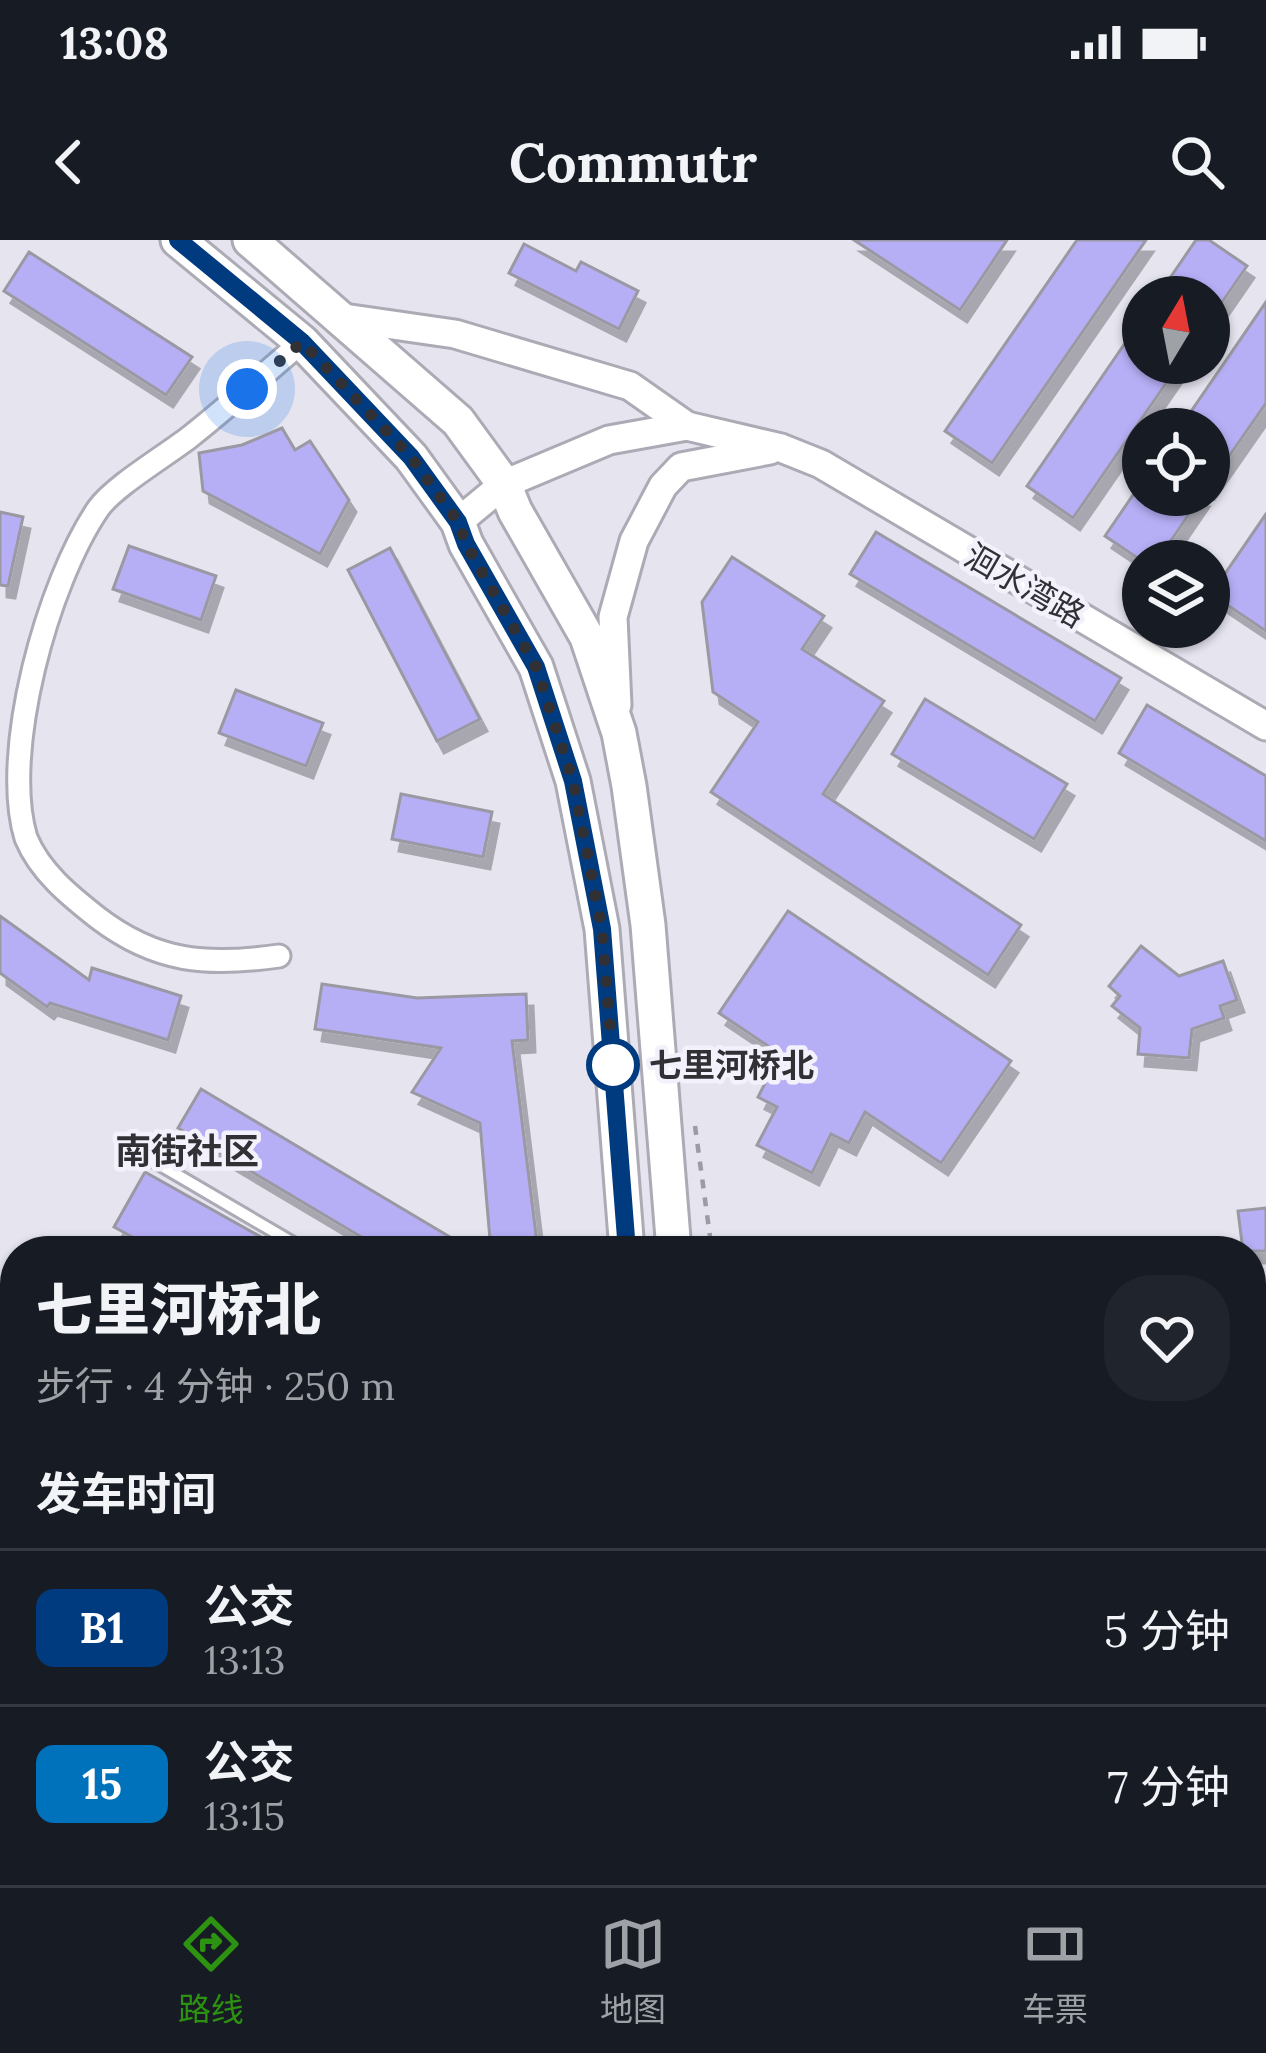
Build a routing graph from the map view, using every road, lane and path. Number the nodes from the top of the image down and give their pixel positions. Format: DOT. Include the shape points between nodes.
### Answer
graph roads {
  1 [pos="178,240"];
  2 [pos="250,240"];
  3 [pos="344,318"];
  4 [pos="302,342"];
  5 [pos="687,426"];
  6 [pos="782,448"];
  7 [pos="504,484"];
  8 [pos="458,522"];
  9 [pos="1266,726"];
  10 [pos="619,733"];
  11 [pos="279,956"];
  12 [pos="150,1159"];
  13 [pos="281,1236"];
  14 [pos="626,1236"];
  15 [pos="673,1236"];
  1 -- 4 [label="main road"];
  2 -- 3 [label="main road"];
  3 -- 5 [label="street, 洄水湾路" via="455,334 629,386"];
  3 -- 7 [label="main road" via="458,421"];
  4 -- 8 [label="main road" via="411,457"];
  4 -- 11 [label="street" via="100,505 31,661 14,796 49,876 124,938 173,957 226,964"];
  5 -- 6 [label="street, 洄水湾路"];
  5 -- 7 [label="street, 洄水湾路" via="608,440"];
  6 -- 9 [label="street, 洄水湾路"];
  6 -- 10 [label="street" via="681,467 663,486 634,541 614,617"];
  7 -- 8 [label="street, 洄水湾路"];
  7 -- 10 [label="main road" via="586,637"];
  8 -- 14 [label="main road" via="536,667 573,781 602,929"];
  10 -- 15 [label="main road" via="648,925"];
  12 -- 13 [label="lane"];
}
